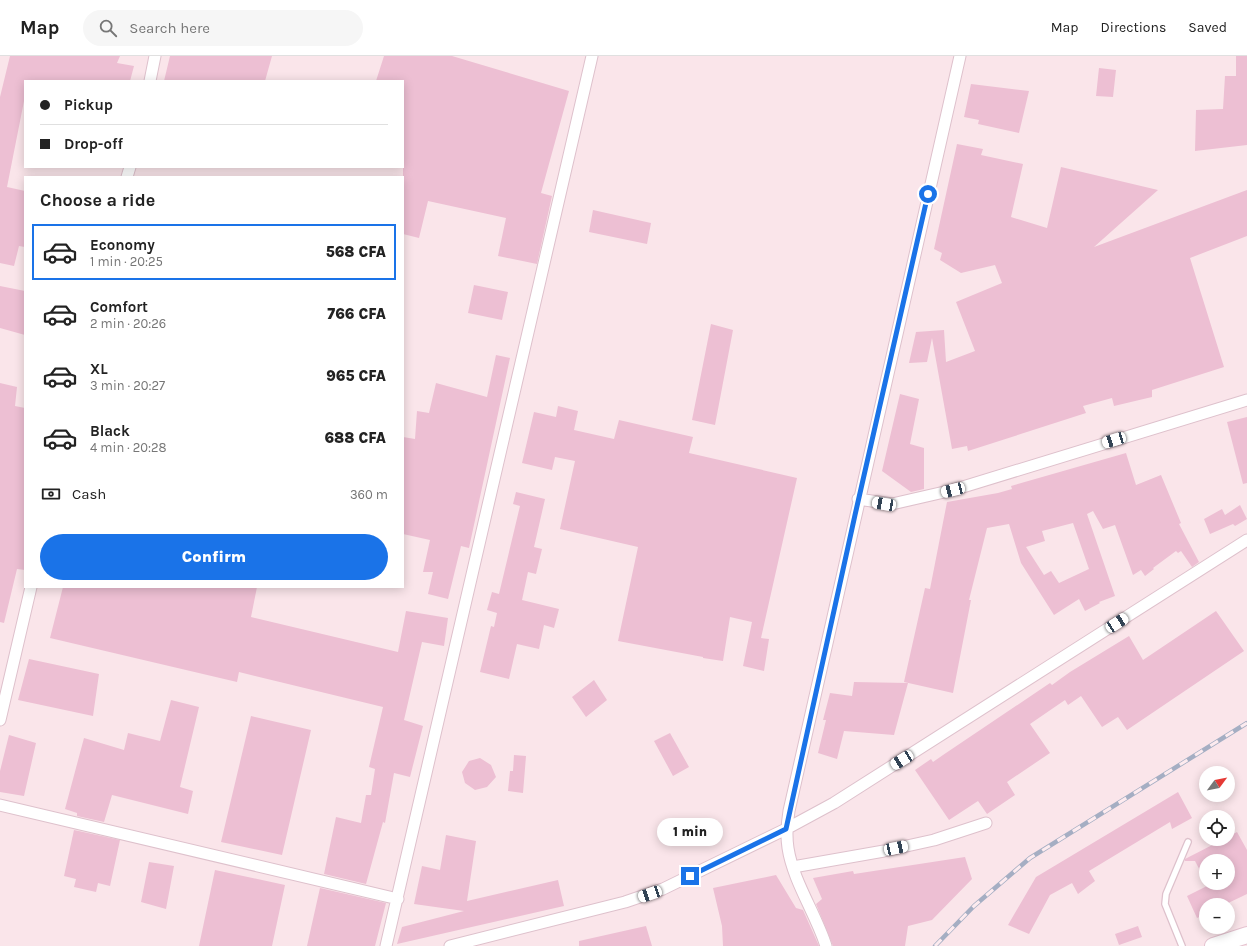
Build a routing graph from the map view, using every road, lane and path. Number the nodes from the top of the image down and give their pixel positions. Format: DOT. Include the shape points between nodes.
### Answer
graph roads {
  1 [pos="155,56"];
  2 [pos="592,56"];
  3 [pos="960,56"];
  4 [pos="150,80"];
  5 [pos="1247,400"];
  6 [pos="858,499"];
  7 [pos="1247,540"];
  8 [pos="31,588"];
  9 [pos="0,720"];
  10 [pos="0,805"];
  11 [pos="986,823"];
  12 [pos="786,829"];
  13 [pos="1188,842"];
  14 [pos="793,867"];
  15 [pos="398,899"];
  16 [pos="1247,936"];
  17 [pos="386,946"];
  18 [pos="450,946"];
  19 [pos="826,946"];
  20 [pos="1182,946"];
  21 [pos="1213,946"];
  1 -- 4 [label="street"];
  2 -- 15 [label="street"];
  3 -- 6 [label="street"];
  5 -- 6 [label="street" via="953,490 892,504"];
  6 -- 12 [label="street"];
  7 -- 12 [label="street" via="834,803"];
  8 -- 9 [label="street"];
  10 -- 15 [label="street"];
  11 -- 14 [label="street" via="920,843"];
  12 -- 14 [label="street"];
  12 -- 18 [label="street" via="655,892 625,902"];
  13 -- 20 [label="lane" via="1166,894 1165,904"];
  14 -- 19 [label="street"];
  15 -- 17 [label="street"];
  16 -- 21 [label="main road"];
}
